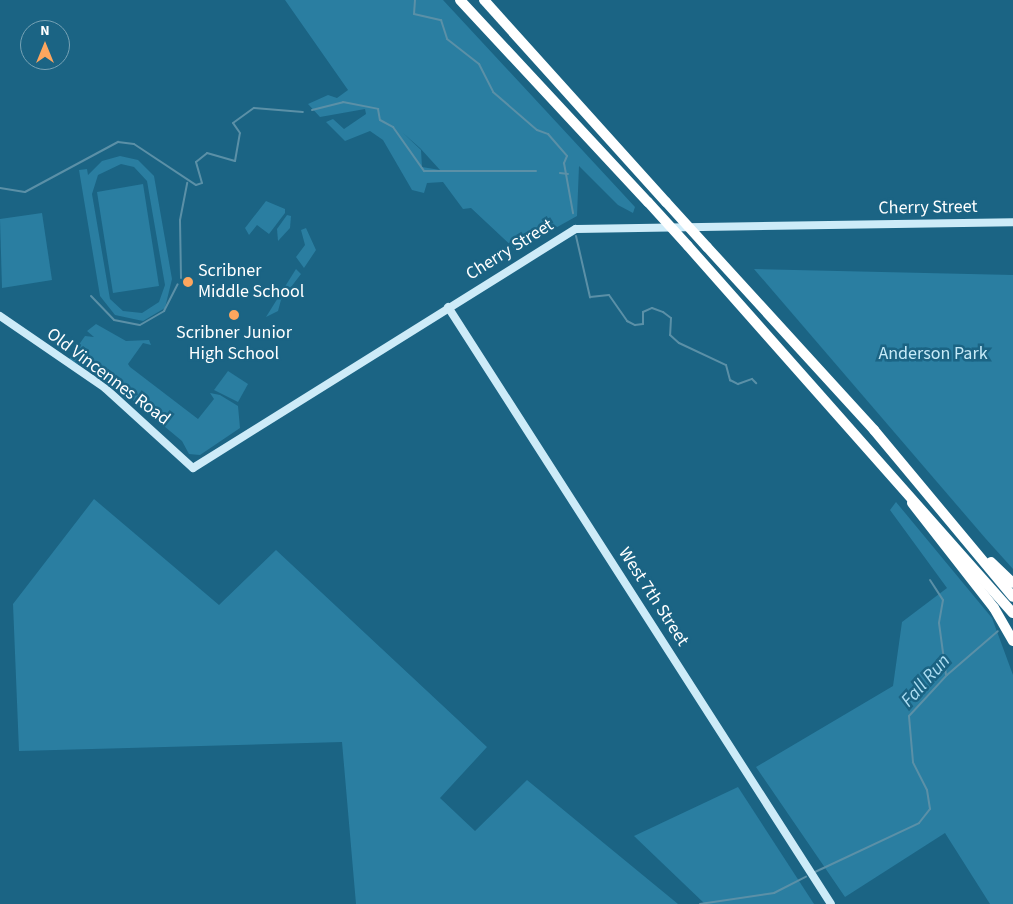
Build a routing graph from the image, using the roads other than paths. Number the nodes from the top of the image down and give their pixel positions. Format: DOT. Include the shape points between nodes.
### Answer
graph roads {
  1 [pos="460,0"];
  2 [pos="484,0"];
  3 [pos="1013,222"];
  4 [pos="448,307"];
  5 [pos="0,316"];
  6 [pos="193,468"];
  7 [pos="896,476"];
  8 [pos="1009,586"];
  9 [pos="1013,598"];
  10 [pos="1013,613"];
  11 [pos="1013,641"];
  12 [pos="831,904"];
  1 -- 7 [label="highway, bridge"];
  2 -- 8 [label="highway, bridge" via="874,430 951,523"];
  3 -- 4 [label="street, Cherry Street" via="585,227 562,235"];
  4 -- 6 [label="street, Cherry Street"];
  4 -- 12 [label="street, West 7th Street"];
  5 -- 6 [label="street, Old Vincennes Road" via="105,388"];
  7 -- 10 [label="highway"];
  7 -- 11 [label="highway" via="920,516 994,608"];
  8 -- 9 [label="highway"];
}
